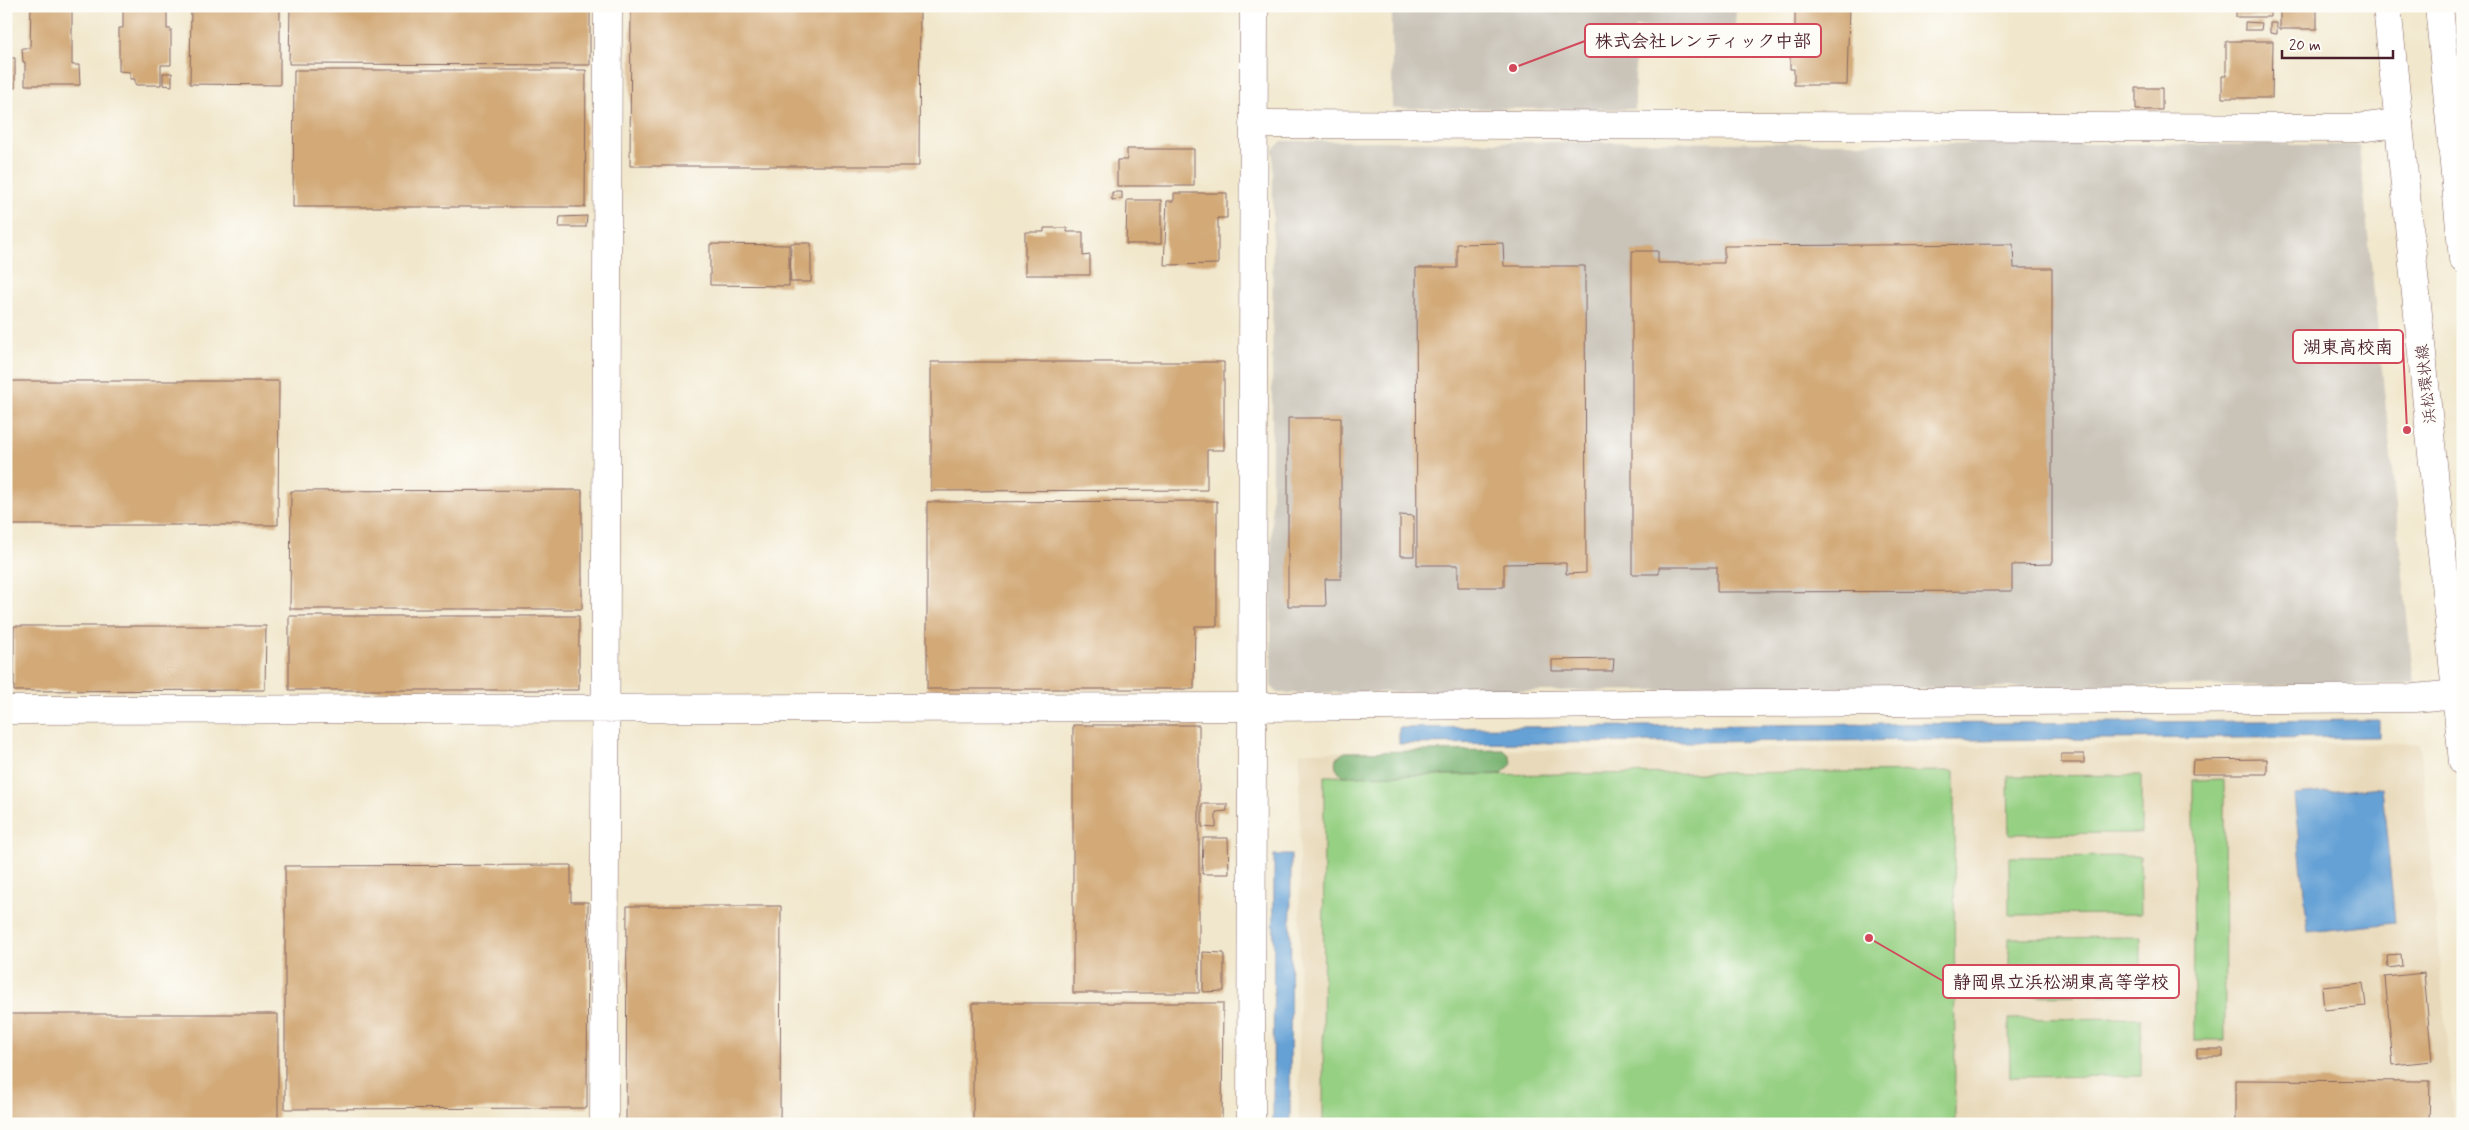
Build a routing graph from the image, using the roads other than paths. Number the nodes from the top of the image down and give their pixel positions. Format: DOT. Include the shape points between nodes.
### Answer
graph roads {
  1 [pos="608,6"];
  2 [pos="1254,6"];
  3 [pos="2387,6"];
  4 [pos="2439,6"];
  5 [pos="1253,124"];
  6 [pos="2399,124"];
  7 [pos="2457,134"];
  8 [pos="2463,259"];
  9 [pos="2457,694"];
  10 [pos="1252,707"];
  11 [pos="607,708"];
  12 [pos="6,710"];
  13 [pos="2463,762"];
  14 [pos="604,1124"];
  15 [pos="1251,1124"];
  1 -- 11 [label="street"];
  2 -- 5 [label="street"];
  3 -- 6 [label="street, 浜松環状線"];
  4 -- 7 [label="street"];
  5 -- 6 [label="street" via="2357,128"];
  5 -- 10 [label="street"];
  6 -- 9 [label="street, 浜松環状線"];
  7 -- 8 [label="street"];
  9 -- 10 [label="street" via="2415,698"];
  9 -- 13 [label="street, 浜松環状線"];
  10 -- 11 [label="street"];
  10 -- 15 [label="street"];
  11 -- 12 [label="street"];
  11 -- 14 [label="street"];
}
